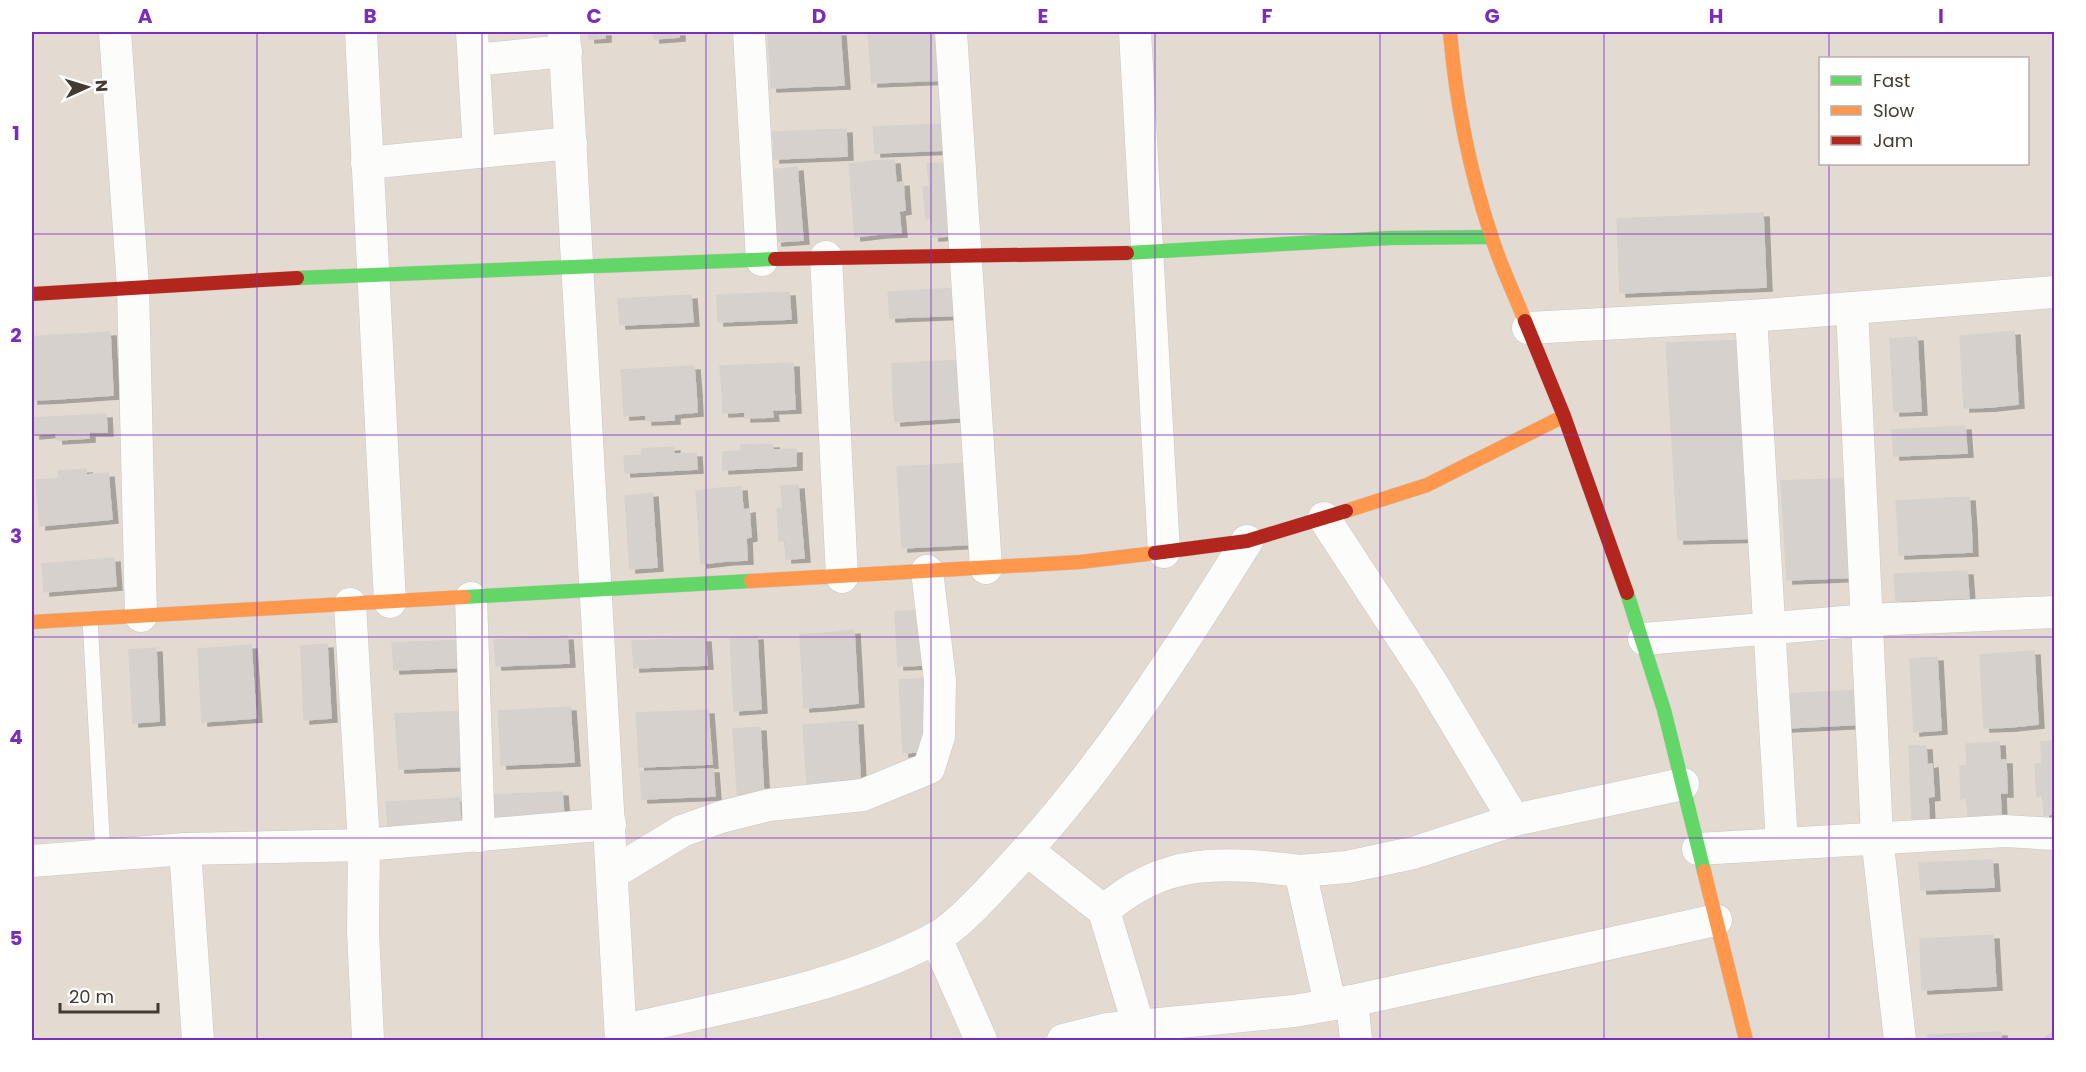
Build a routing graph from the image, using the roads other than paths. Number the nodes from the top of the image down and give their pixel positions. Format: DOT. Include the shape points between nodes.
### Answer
graph roads {
  1 [pos="115,32"];
  2 [pos="361,32"];
  3 [pos="749,32"];
  4 [pos="951,32"];
  5 [pos="1135,32"];
  6 [pos="1450,32"];
  7 [pos="565,41"];
  8 [pos="473,46"];
  9 [pos="572,143"];
  10 [pos="479,152"];
  11 [pos="368,163"];
  12 [pos="1491,237"];
  13 [pos="1147,253"];
  14 [pos="966,254"];
  15 [pos="826,258"];
  16 [pos="762,260"];
  17 [pos="578,267"];
  18 [pos="374,273"];
  19 [pos="133,287"];
  20 [pos="2055,292"];
  21 [pos="32,294"];
  22 [pos="1852,308"];
  23 [pos="1751,316"];
  24 [pos="1528,328"];
  25 [pos="1564,416"];
  26 [pos="1324,518"];
  27 [pos="1247,541"];
  28 [pos="1164,552"];
  29 [pos="986,568"];
  30 [pos="927,571"];
  31 [pos="842,577"];
  32 [pos="597,591"];
  33 [pos="471,598"];
  34 [pos="390,602"];
  35 [pos="350,604"];
  36 [pos="2055,612"];
  37 [pos="141,616"];
  38 [pos="90,619"];
  39 [pos="1868,620"];
  40 [pos="32,622"];
  41 [pos="1771,628"];
  42 [pos="1644,639"];
  43 [pos="1683,784"];
  44 [pos="1514,820"];
  45 [pos="610,825"];
  46 [pos="2055,834"];
  47 [pos="479,836"];
  48 [pos="1877,837"];
  49 [pos="1782,843"];
  50 [pos="364,845"];
  51 [pos="185,849"];
  52 [pos="1698,849"];
  53 [pos="1027,850"];
  54 [pos="103,854"];
  55 [pos="32,861"];
  56 [pos="1300,870"];
  57 [pos="613,873"];
  58 [pos="1104,911"];
  59 [pos="1716,920"];
  60 [pos="936,938"];
  61 [pos="1341,1002"];
  62 [pos="1139,1027"];
  63 [pos="621,1036"];
  64 [pos="198,1041"];
  65 [pos="368,1041"];
  66 [pos="981,1041"];
  67 [pos="1063,1041"];
  68 [pos="1356,1041"];
  69 [pos="1746,1041"];
  70 [pos="1900,1041"];
  1 -- 19 [label="street"];
  2 -- 11 [label="street"];
  3 -- 16 [label="street"];
  4 -- 14 [label="street"];
  5 -- 13 [label="street"];
  6 -- 12 [label="main road" via="1467,154"];
  7 -- 8 [label="street"];
  7 -- 9 [label="street"];
  8 -- 10 [label="street"];
  9 -- 10 [label="street"];
  9 -- 17 [label="street"];
  10 -- 11 [label="street"];
  11 -- 18 [label="street"];
  12 -- 13 [label="main road" via="1390,238"];
  12 -- 24 [label="main road"];
  13 -- 14 [label="main road"];
  13 -- 28 [label="street"];
  14 -- 15 [label="main road"];
  14 -- 29 [label="street"];
  15 -- 16 [label="main road"];
  15 -- 31 [label="street"];
  16 -- 17 [label="main road"];
  17 -- 18 [label="main road"];
  17 -- 32 [label="street"];
  18 -- 19 [label="main road"];
  18 -- 34 [label="street"];
  19 -- 21 [label="main road"];
  19 -- 37 [label="street"];
  20 -- 22 [label="street"];
  22 -- 23 [label="street"];
  22 -- 39 [label="street"];
  23 -- 24 [label="street"];
  23 -- 41 [label="street"];
  24 -- 25 [label="main road"];
  25 -- 26 [label="main road" via="1426,485"];
  25 -- 42 [label="main road"];
  26 -- 27 [label="main road"];
  26 -- 44 [label="street" via="1430,680"];
  27 -- 28 [label="main road"];
  27 -- 53 [label="street" via="1176,655"];
  28 -- 29 [label="main road"];
  29 -- 30 [label="main road"];
  30 -- 31 [label="main road"];
  30 -- 57 [label="street" via="940,680 939,736 929,768 863,795 769,805 721,817 682,831"];
  31 -- 32 [label="main road"];
  32 -- 33 [label="main road"];
  32 -- 45 [label="street"];
  33 -- 34 [label="main road"];
  33 -- 47 [label="street"];
  34 -- 35 [label="main road"];
  35 -- 37 [label="main road"];
  35 -- 50 [label="street"];
  36 -- 39 [label="street"];
  37 -- 38 [label="main road"];
  38 -- 40 [label="main road"];
  38 -- 54 [label="lane"];
  39 -- 41 [label="street"];
  39 -- 48 [label="street"];
  41 -- 42 [label="street"];
  41 -- 49 [label="street"];
  42 -- 43 [label="main road"];
  43 -- 44 [label="street"];
  43 -- 52 [label="main road"];
  44 -- 56 [label="street" via="1413,853 1347,867"];
  45 -- 47 [label="street"];
  45 -- 57 [label="street"];
  46 -- 48 [label="street" via="2005,831"];
  47 -- 50 [label="street"];
  48 -- 49 [label="street"];
  48 -- 70 [label="street"];
  49 -- 52 [label="street"];
  50 -- 51 [label="street"];
  50 -- 65 [label="street"];
  51 -- 54 [label="street"];
  51 -- 64 [label="street"];
  52 -- 59 [label="main road"];
  53 -- 58 [label="street"];
  53 -- 60 [label="street" via="980,900"];
  54 -- 55 [label="street"];
  56 -- 58 [label="street" via="1241,864 1209,864 1178,870 1143,882"];
  56 -- 61 [label="street"];
  57 -- 63 [label="street"];
  58 -- 62 [label="street"];
  59 -- 61 [label="street"];
  59 -- 69 [label="main road"];
  60 -- 63 [label="street" via="876,965 787,994"];
  60 -- 66 [label="street"];
  61 -- 62 [label="street" via="1294,1011"];
  61 -- 68 [label="street"];
  62 -- 67 [label="street" via="1107,1029"];
}
